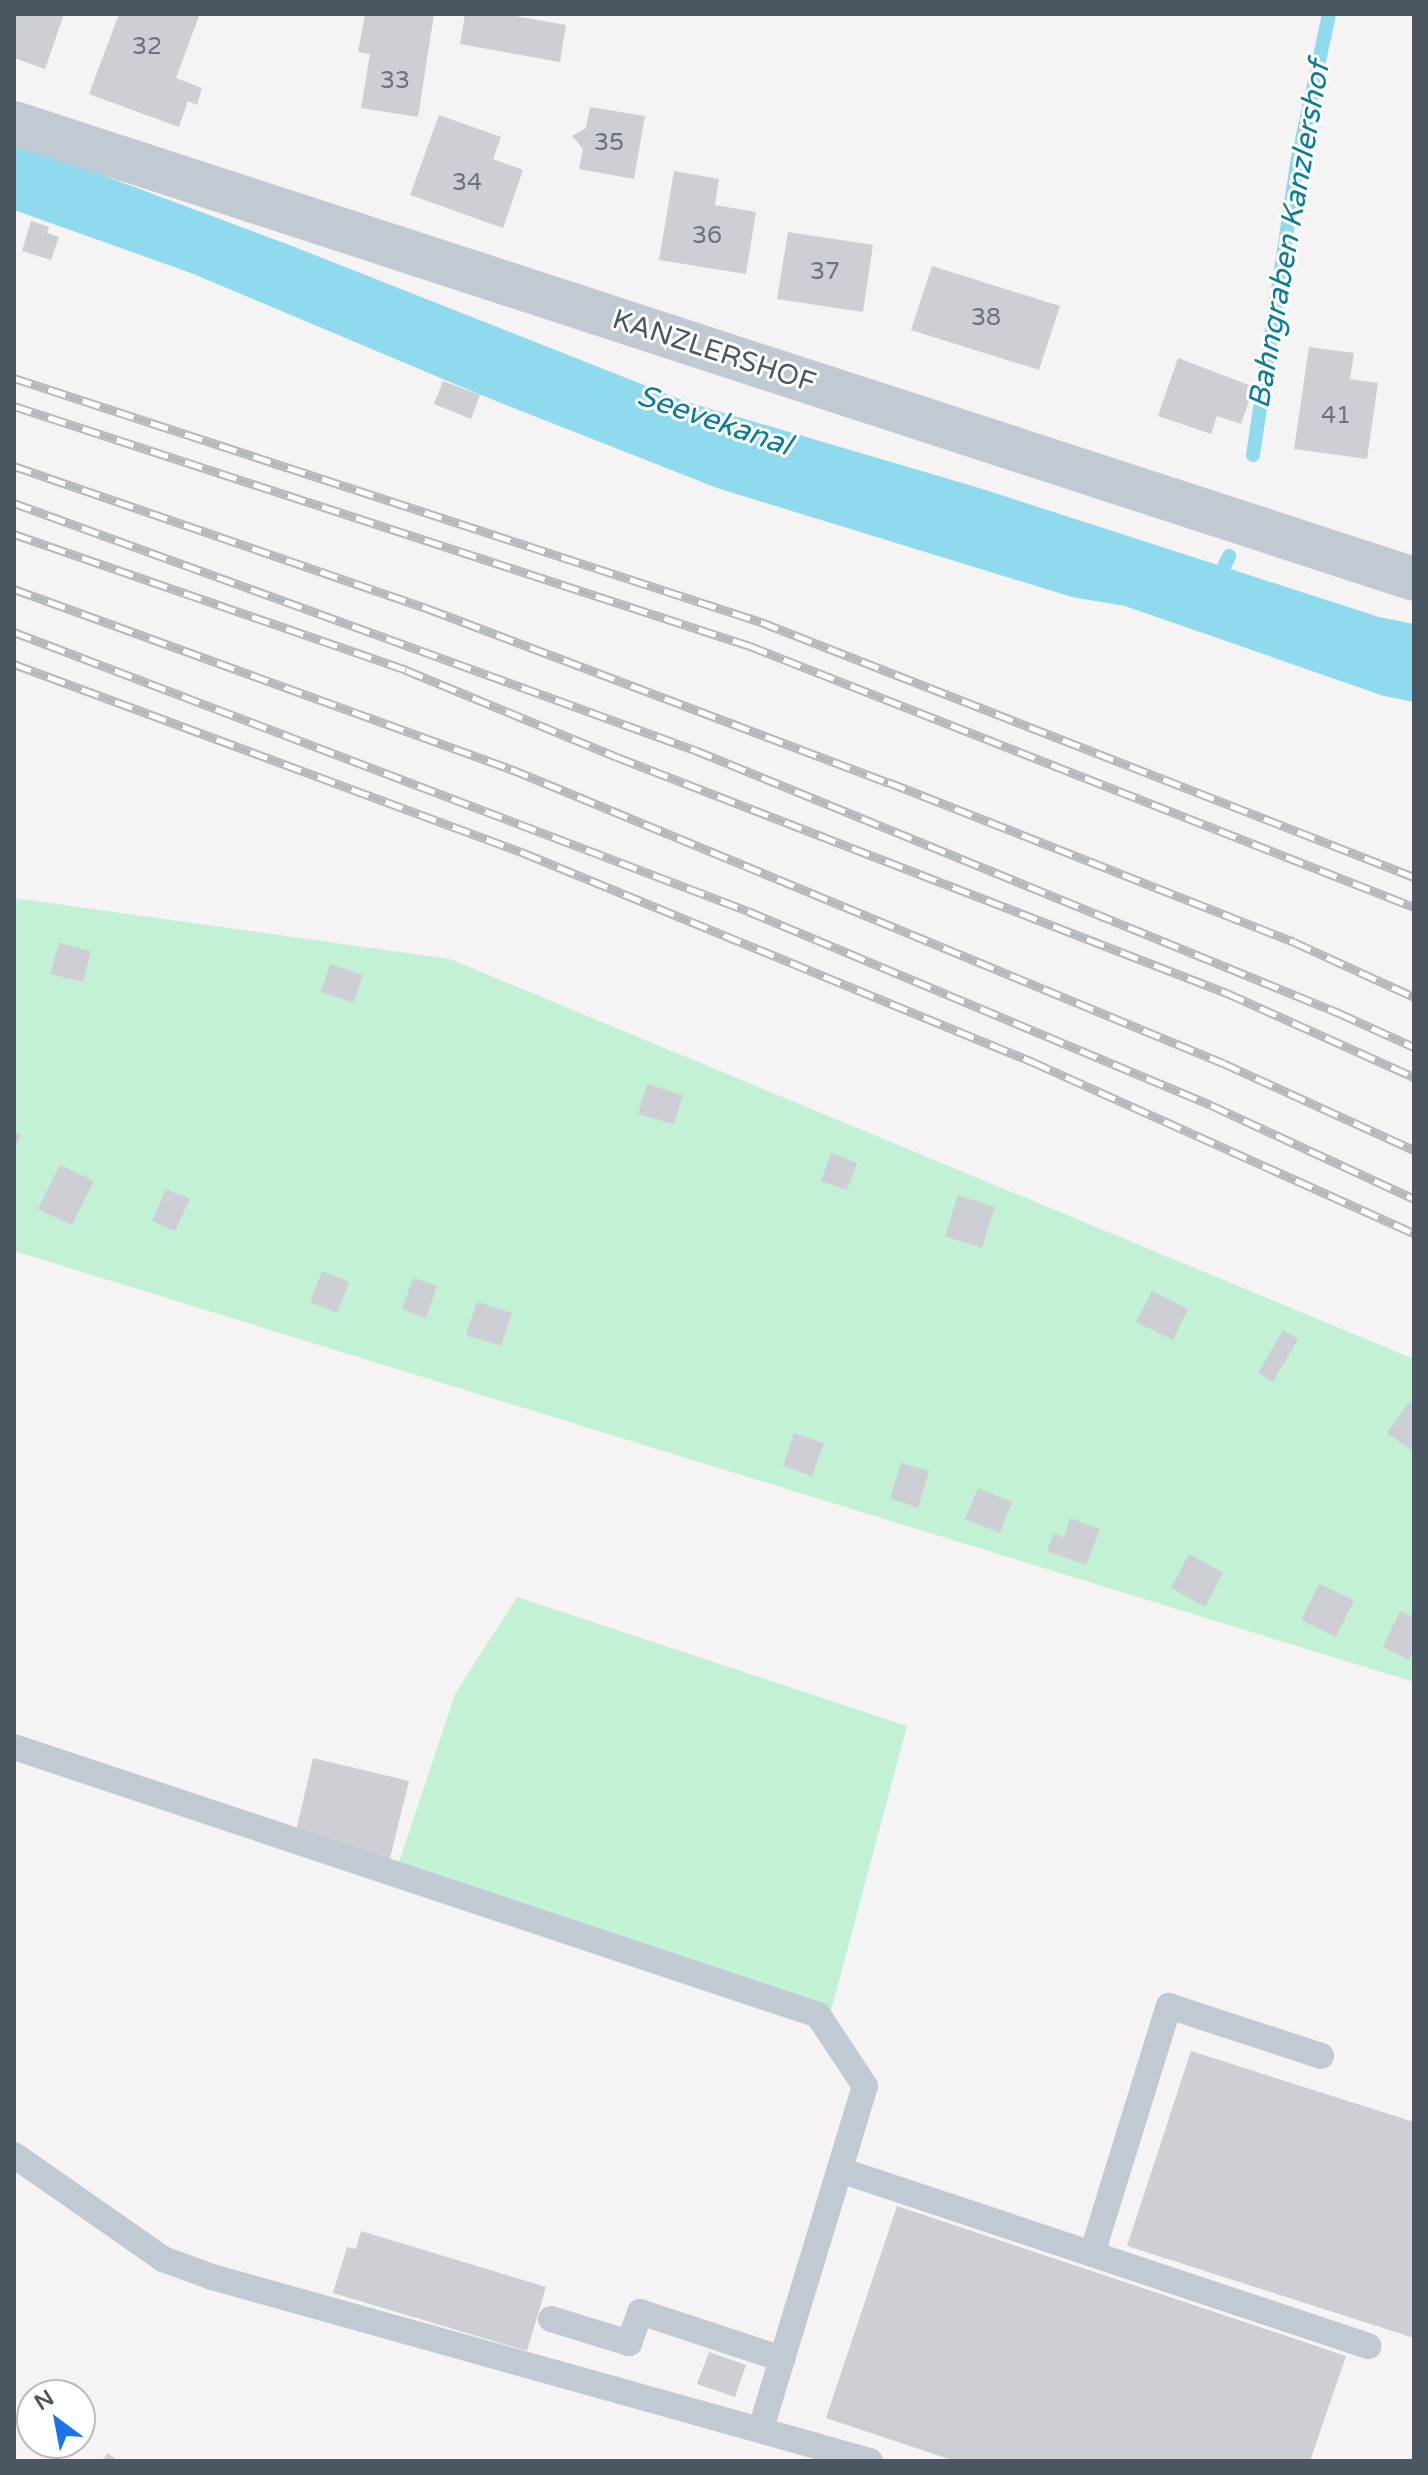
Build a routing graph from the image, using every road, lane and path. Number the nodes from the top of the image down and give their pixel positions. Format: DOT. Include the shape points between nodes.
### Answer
graph roads {
  1 [pos="14,123"];
  2 [pos="1414,579"];
  3 [pos="14,1747"];
  4 [pos="1321,2056"];
  5 [pos="14,2155"];
  6 [pos="840,2170"];
  7 [pos="1092,2254"];
  8 [pos="551,2319"];
  9 [pos="1368,2346"];
  10 [pos="782,2359"];
  11 [pos="761,2429"];
  12 [pos="870,2461"];
  1 -- 2 [label="street, KANZLERSHOF"];
  3 -- 6 [label="lane" via="818,2015 865,2086"];
  4 -- 7 [label="lane" via="1169,2006"];
  5 -- 11 [label="lane" via="163,2259"];
  6 -- 7 [label="lane"];
  6 -- 10 [label="lane"];
  7 -- 9 [label="lane"];
  8 -- 10 [label="lane" via="629,2343 640,2312"];
  10 -- 11 [label="lane"];
  11 -- 12 [label="lane"];
}
